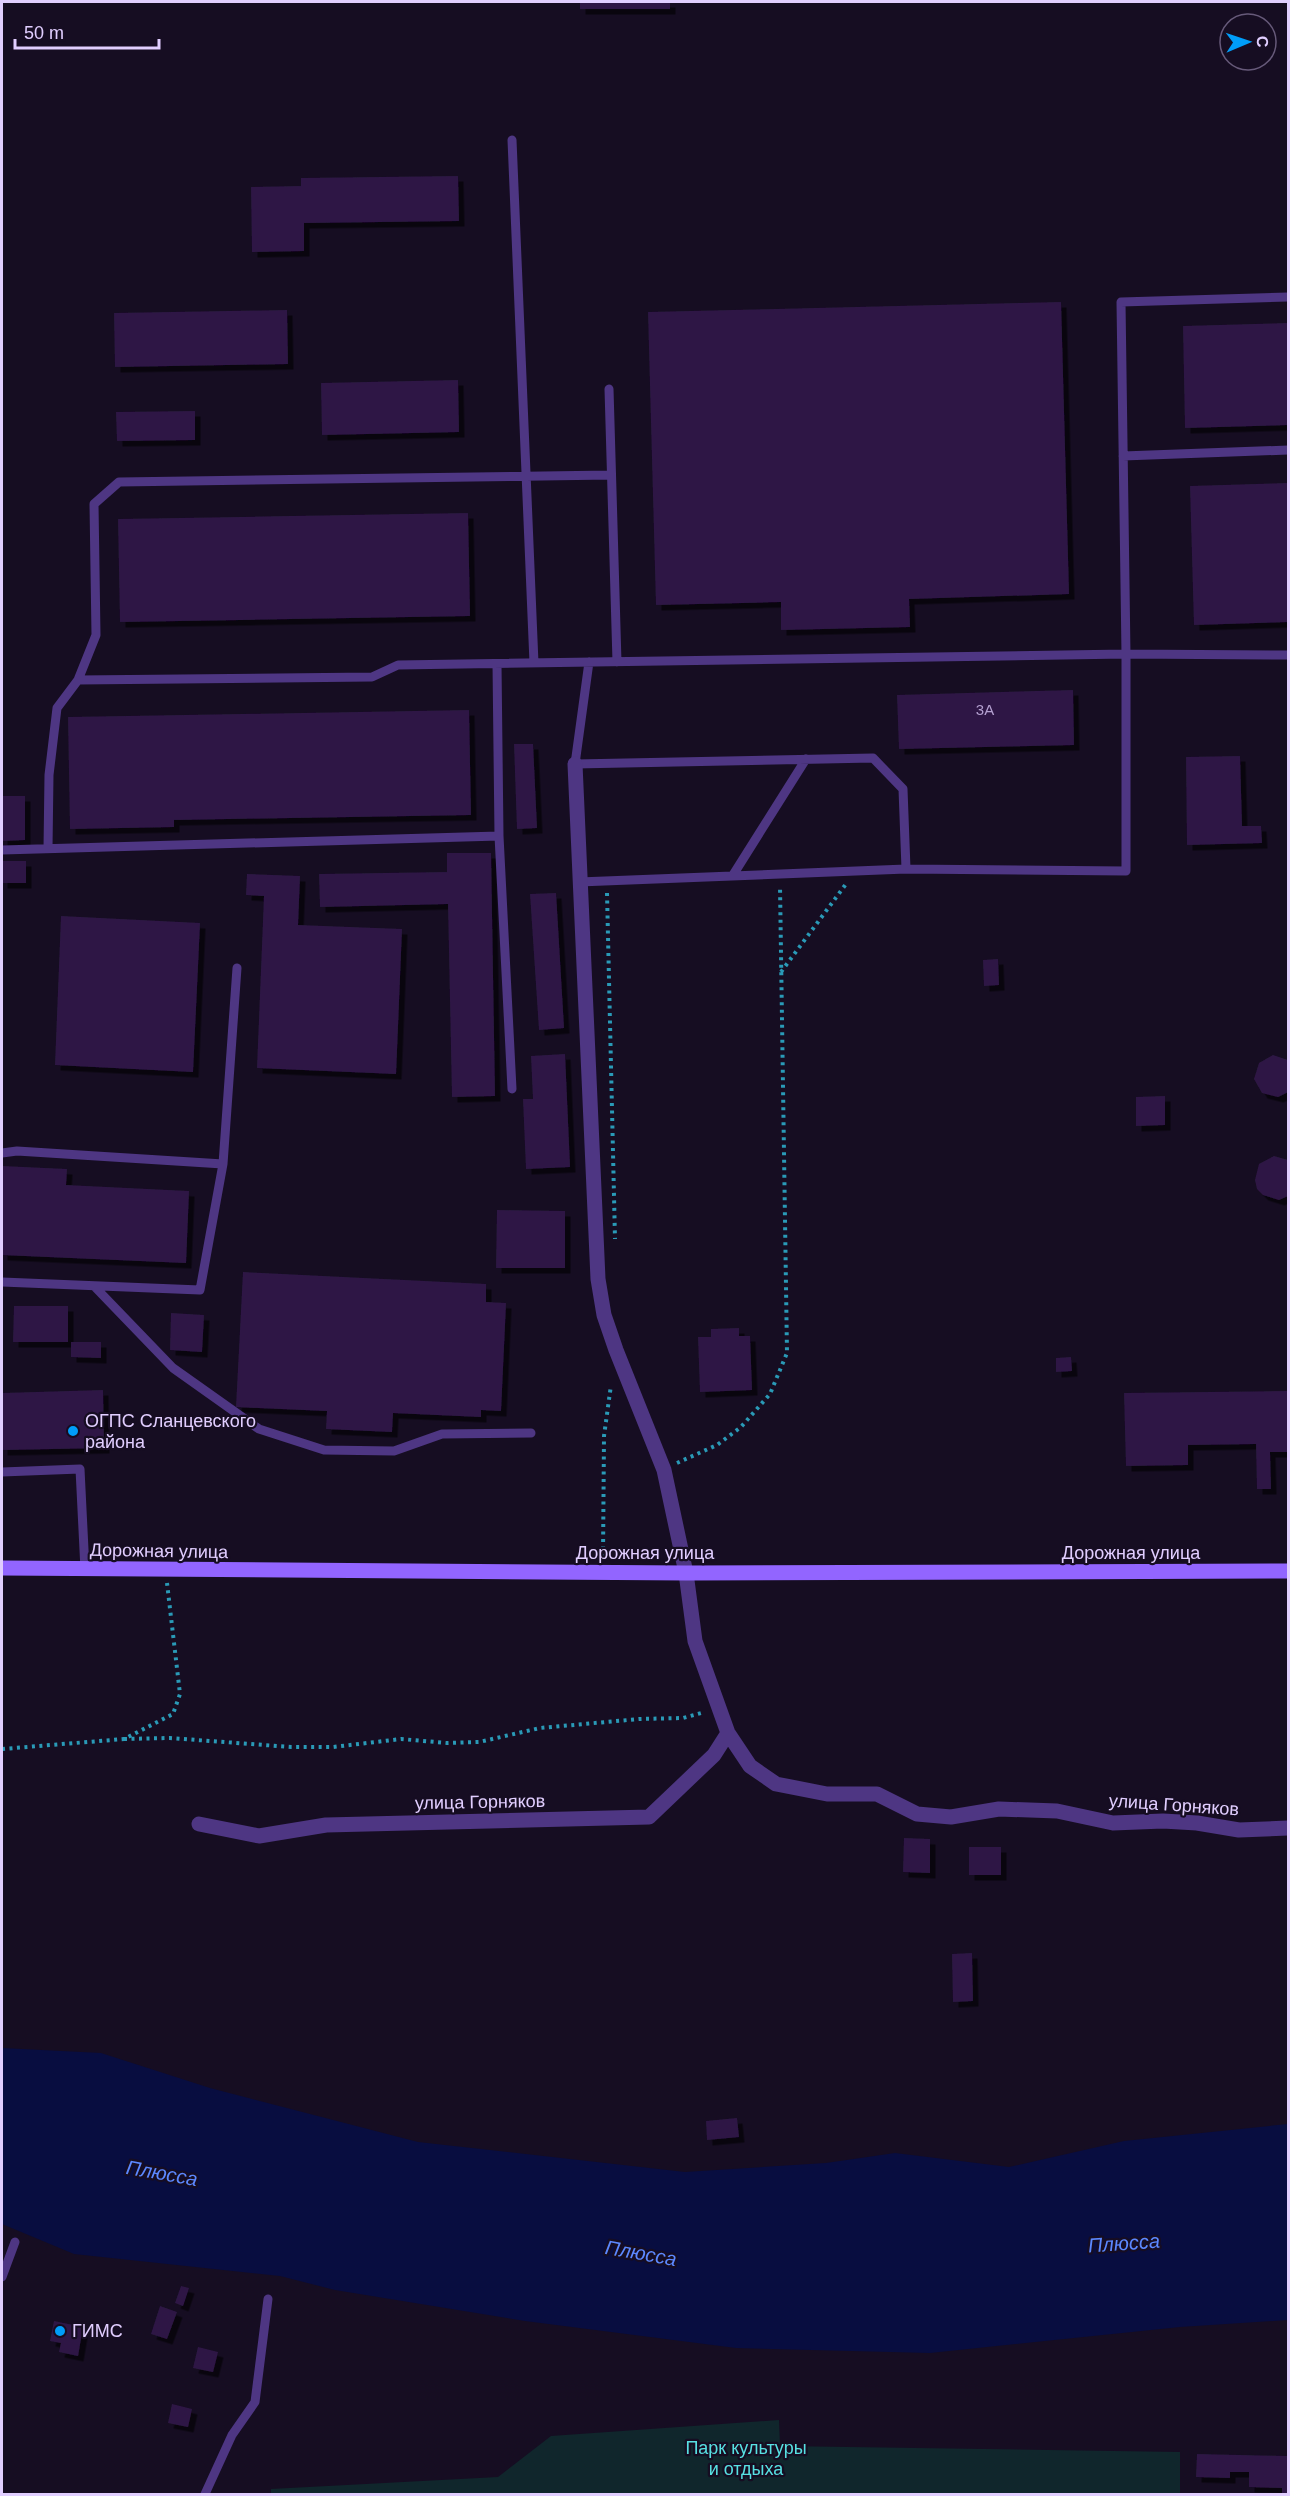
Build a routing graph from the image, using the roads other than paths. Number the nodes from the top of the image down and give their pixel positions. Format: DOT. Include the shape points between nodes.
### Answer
graph roads {
  1 [pos="512,140"];
  2 [pos="1288,297"];
  3 [pos="609,389"];
  4 [pos="1288,450"];
  5 [pos="1123,456"];
  6 [pos="611,475"];
  7 [pos="526,476"];
  8 [pos="1126,654"];
  9 [pos="1288,655"];
  10 [pos="589,662"];
  11 [pos="616,662"];
  12 [pos="534,663"];
  13 [pos="497,664"];
  14 [pos="78,680"];
  15 [pos="806,759"];
  16 [pos="575,764"];
  17 [pos="499,836"];
  18 [pos="48,848"];
  19 [pos="2,850"];
  20 [pos="906,869"];
  21 [pos="733,875"];
  22 [pos="579,882"];
  23 [pos="237,968"];
  24 [pos="512,1089"];
  25 [pos="2,1153"];
  26 [pos="224,1164"];
  27 [pos="2,1282"];
  28 [pos="94,1286"];
  29 [pos="531,1433"];
  30 [pos="2,1472"];
  31 [pos="2,1568"];
  32 [pos="85,1570"];
  33 [pos="1288,1571"];
  34 [pos="686,1573"];
  35 [pos="728,1733"];
  36 [pos="199,1824"];
  37 [pos="1288,1828"];
  38 [pos="15,2242"];
  39 [pos="2,2277"];
  40 [pos="268,2299"];
  41 [pos="205,2494"];
  1 -- 7 [label="lane"];
  2 -- 5 [label="lane" via="1121,302"];
  3 -- 6 [label="lane"];
  4 -- 5 [label="lane"];
  5 -- 8 [label="lane"];
  6 -- 7 [label="lane"];
  6 -- 11 [label="lane"];
  7 -- 12 [label="lane"];
  7 -- 14 [label="lane" via="119,482 94,504 96,635"];
  8 -- 9 [label="lane"];
  8 -- 11 [label="lane"];
  8 -- 20 [label="lane" via="1126,871"];
  10 -- 11 [label="lane"];
  10 -- 12 [label="lane"];
  10 -- 16 [label="lane"];
  12 -- 13 [label="lane"];
  13 -- 14 [label="lane" via="398,665 372,677"];
  13 -- 17 [label="lane"];
  14 -- 18 [label="lane" via="57,708"];
  15 -- 16 [label="lane"];
  15 -- 20 [label="lane" via="873,758 903,789"];
  15 -- 21 [label="lane"];
  16 -- 22 [label="street, улица Горняков"];
  17 -- 18 [label="lane"];
  17 -- 24 [label="lane"];
  18 -- 19 [label="lane"];
  20 -- 21 [label="lane"];
  21 -- 22 [label="lane"];
  22 -- 34 [label="street, улица Горняков" via="598,1279 616,1350 664,1470"];
  23 -- 26 [label="lane"];
  25 -- 26 [label="lane"];
  26 -- 28 [label="lane" via="200,1290"];
  27 -- 28 [label="lane"];
  28 -- 29 [label="lane" via="173,1368 259,1429 324,1450 394,1451 442,1434"];
  30 -- 32 [label="lane" via="80,1469"];
  31 -- 32 [label="street, Дорожная улица"];
  32 -- 34 [label="street, Дорожная улица"];
  33 -- 34 [label="street, Дорожная улица"];
  34 -- 35 [label="street, улица Горняков" via="695,1641"];
  35 -- 36 [label="street, улица Горняков" via="714,1755 649,1817 326,1825 259,1836"];
  35 -- 37 [label="street, улица Горняков" via="750,1766 776,1784 827,1794 877,1794 917,1814 951,1817 999,1809 1057,1811 1113,1823 1163,1821 1239,1830"];
  38 -- 39 [label="lane"];
  40 -- 41 [label="lane" via="255,2402 232,2435"];
}
